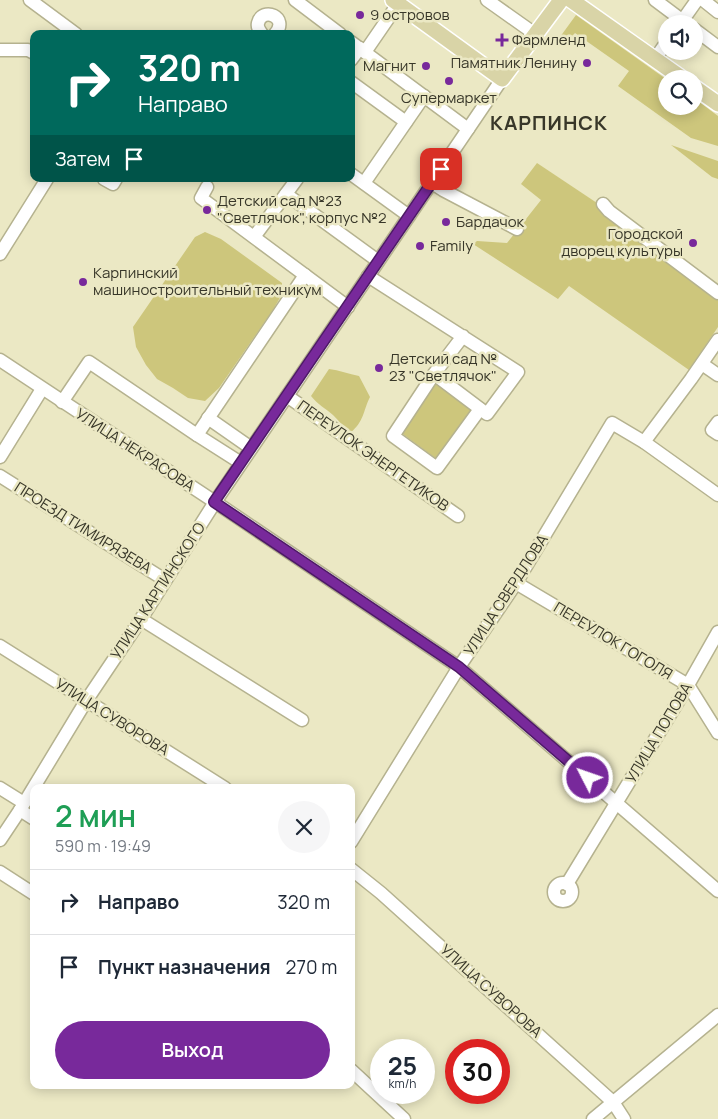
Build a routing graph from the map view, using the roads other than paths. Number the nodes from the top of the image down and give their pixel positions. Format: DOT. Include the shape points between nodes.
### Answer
graph roads {
  1 [pos="30,0"];
  2 [pos="295,0"];
  3 [pos="487,0"];
  4 [pos="561,0"];
  5 [pos="571,0"];
  6 [pos="655,0"];
  7 [pos="697,0"];
  8 [pos="703,0"];
  9 [pos="395,2"];
  10 [pos="46,4"];
  11 [pos="718,12"];
  12 [pos="673,15"];
  13 [pos="688,15"];
  14 [pos="72,30"];
  15 [pos="259,30"];
  16 [pos="279,30"];
  17 [pos="335,30"];
  18 [pos="535,34"];
  19 [pos="703,36"];
  20 [pos="359,47"];
  21 [pos="718,47"];
  22 [pos="0,50"];
  23 [pos="30,51"];
  24 [pos="658,55"];
  25 [pos="655,59"];
  26 [pos="670,70"];
  27 [pos="502,79"];
  28 [pos="355,85"];
  29 [pos="703,93"];
  30 [pos="424,96"];
  31 [pos="718,104"];
  32 [pos="406,122"];
  33 [pos="468,129"];
  34 [pos="355,177"];
  35 [pos="45,182"];
  36 [pos="295,182"];
  37 [pos="364,183"];
  38 [pos="432,183"];
  39 [pos="207,187"];
  40 [pos="286,194"];
  41 [pos="603,204"];
  42 [pos="409,216"];
  43 [pos="517,229"];
  44 [pos="254,237"];
  45 [pos="0,254"];
  46 [pos="378,261"];
  47 [pos="305,275"];
  48 [pos="368,276"];
  49 [pos="718,293"];
  50 [pos="348,306"];
  51 [pos="462,336"];
  52 [pos="718,340"];
  53 [pos="0,360"];
  54 [pos="702,364"];
  55 [pos="434,374"];
  56 [pos="718,375"];
  57 [pos="42,389"];
  58 [pos="287,396"];
  59 [pos="62,402"];
  60 [pos="480,408"];
  61 [pos="208,418"];
  62 [pos="718,422"];
  63 [pos="718,434"];
  64 [pos="197,435"];
  65 [pos="644,442"];
  66 [pos="251,448"];
  67 [pos="0,457"];
  68 [pos="241,463"];
  69 [pos="0,476"];
  70 [pos="717,493"];
  71 [pos="214,502"];
  72 [pos="458,516"];
  73 [pos="165,580"];
  74 [pos="516,583"];
  75 [pos="141,619"];
  76 [pos="718,632"];
  77 [pos="0,646"];
  78 [pos="459,667"];
  79 [pos="688,685"];
  80 [pos="86,701"];
  81 [pos="302,720"];
  82 [pos="718,733"];
  83 [pos="35,784"];
  84 [pos="219,784"];
  85 [pos="0,788"];
  86 [pos="30,793"];
  87 [pos="616,803"];
  88 [pos="22,806"];
  89 [pos="30,815"];
  90 [pos="355,836"];
  91 [pos="0,840"];
  92 [pos="0,872"];
  93 [pos="355,872"];
  94 [pos="567,884"];
  95 [pos="30,891"];
  96 [pos="718,891"];
  97 [pos="718,1015"];
  98 [pos="355,1074"];
  99 [pos="613,1102"];
  100 [pos="404,1119"];
  101 [pos="593,1119"];
  102 [pos="624,1119"];
  1 -- 10 [label="street"];
  2 -- 17 [label="street"];
  3 -- 18 [label="street"];
  4 -- 18 [label="main road, УЛИЦА КАРПИНСКОГО"];
  5 -- 25 [label="main road"];
  6 -- 12 [label="street"];
  7 -- 13 [label="street"];
  8 -- 11 [label="street"];
  9 -- 20 [label="street"];
  9 -- 27 [label="main road"];
  10 -- 14 [label="street"];
  15 -- 16 [label="street" via="261,17 268,14 277,18"];
  18 -- 27 [label="main road, УЛИЦА КАРПИНСКОГО"];
  19 -- 21 [label="street"];
  20 -- 30 [label="street"];
  22 -- 23 [label="street"];
  24 -- 25 [label="street"];
  25 -- 26 [label="main road"];
  27 -- 33 [label="street, УЛИЦА КАРПИНСКОГО"];
  28 -- 32 [label="street"];
  29 -- 31 [label="main road"];
  30 -- 32 [label="street"];
  30 -- 33 [label="street"];
  32 -- 37 [label="street"];
  33 -- 38 [label="street, УЛИЦА КАРПИНСКОГО"];
  34 -- 37 [label="street"];
  35 -- 45 [label="street"];
  36 -- 40 [label="street"];
  37 -- 42 [label="street"];
  38 -- 42 [label="street, УЛИЦА КАРПИНСКОГО"];
  38 -- 43 [label="street"];
  39 -- 44 [label="street" via="201,198"];
  40 -- 44 [label="street"];
  40 -- 46 [label="street"];
  41 -- 49 [label="street"];
  42 -- 46 [label="street, УЛИЦА КАРПИНСКОГО"];
  44 -- 47 [label="street"];
  46 -- 48 [label="street, УЛИЦА КАРПИНСКОГО"];
  47 -- 50 [label="street"];
  47 -- 61 [label="street"];
  48 -- 50 [label="street, УЛИЦА КАРПИНСКОГО"];
  48 -- 51 [label="street"];
  50 -- 58 [label="street, УЛИЦА КАРПИНСКОГО"];
  51 -- 55 [label="street"];
  51 -- 60 [label="street" via="518,372 487,414"];
  52 -- 54 [label="street"];
  53 -- 57 [label="street, УЛИЦА НЕКРАСОВА"];
  54 -- 56 [label="street"];
  54 -- 65 [label="street"];
  55 -- 60 [label="street"];
  55 -- 60 [label="street" via="393,436 437,468"];
  57 -- 59 [label="street, УЛИЦА НЕКРАСОВА"];
  57 -- 67 [label="street"];
  58 -- 66 [label="street, УЛИЦА КАРПИНСКОГО"];
  58 -- 72 [label="street, ПЕРЕУЛОК ЭНЕРГЕТИКОВ"];
  59 -- 64 [label="street" via="89,362"];
  59 -- 71 [label="street, УЛИЦА НЕКРАСОВА"];
  61 -- 64 [label="street"];
  61 -- 66 [label="street"];
  62 -- 63 [label="street" via="712,430"];
  64 -- 68 [label="street"];
  65 -- 70 [label="street"];
  65 -- 74 [label="street, УЛИЦА СВЕРДЛОВА" via="612,423"];
  66 -- 68 [label="street, УЛИЦА КАРПИНСКОГО"];
  68 -- 71 [label="street, УЛИЦА КАРПИНСКОГО"];
  69 -- 73 [label="street, ПРОЕЗД ТИМИРЯЗЕВА"];
  71 -- 73 [label="street, УЛИЦА КАРПИНСКОГО"];
  71 -- 78 [label="street, УЛИЦА НЕКРАСОВА"];
  73 -- 75 [label="street, УЛИЦА КАРПИНСКОГО"];
  74 -- 78 [label="street, УЛИЦА СВЕРДЛОВА"];
  74 -- 79 [label="street, ПЕРЕУЛОК ГОГОЛЯ"];
  75 -- 80 [label="street, УЛИЦА КАРПИНСКОГО"];
  75 -- 81 [label="street"];
  76 -- 79 [label="street, УЛИЦА ПОПОВА"];
  77 -- 80 [label="street, УЛИЦА СУВОРОВА"];
  78 -- 87 [label="street, УЛИЦА НЕКРАСОВА"];
  78 -- 90 [label="street, УЛИЦА СВЕРДЛОВА"];
  79 -- 82 [label="street, ПЕРЕУЛОК ГОГОЛЯ"];
  79 -- 87 [label="street, УЛИЦА ПОПОВА"];
  80 -- 83 [label="street, УЛИЦА КАРПИНСКОГО"];
  80 -- 84 [label="street, УЛИЦА СУВОРОВА"];
  85 -- 88 [label="street"];
  86 -- 88 [label="street, УЛИЦА КАРПИНСКОГО"];
  87 -- 94 [label="street, УЛИЦА ПОПОВА"];
  87 -- 96 [label="street, УЛИЦА НЕКРАСОВА"];
  88 -- 89 [label="street"];
  88 -- 91 [label="street, УЛИЦА КАРПИНСКОГО"];
  92 -- 95 [label="street"];
  93 -- 99 [label="street, УЛИЦА СУВОРОВА"];
  97 -- 99 [label="street"];
  98 -- 100 [label="street"];
  99 -- 101 [label="street"];
  99 -- 102 [label="street, УЛИЦА СУВОРОВА"];
}
